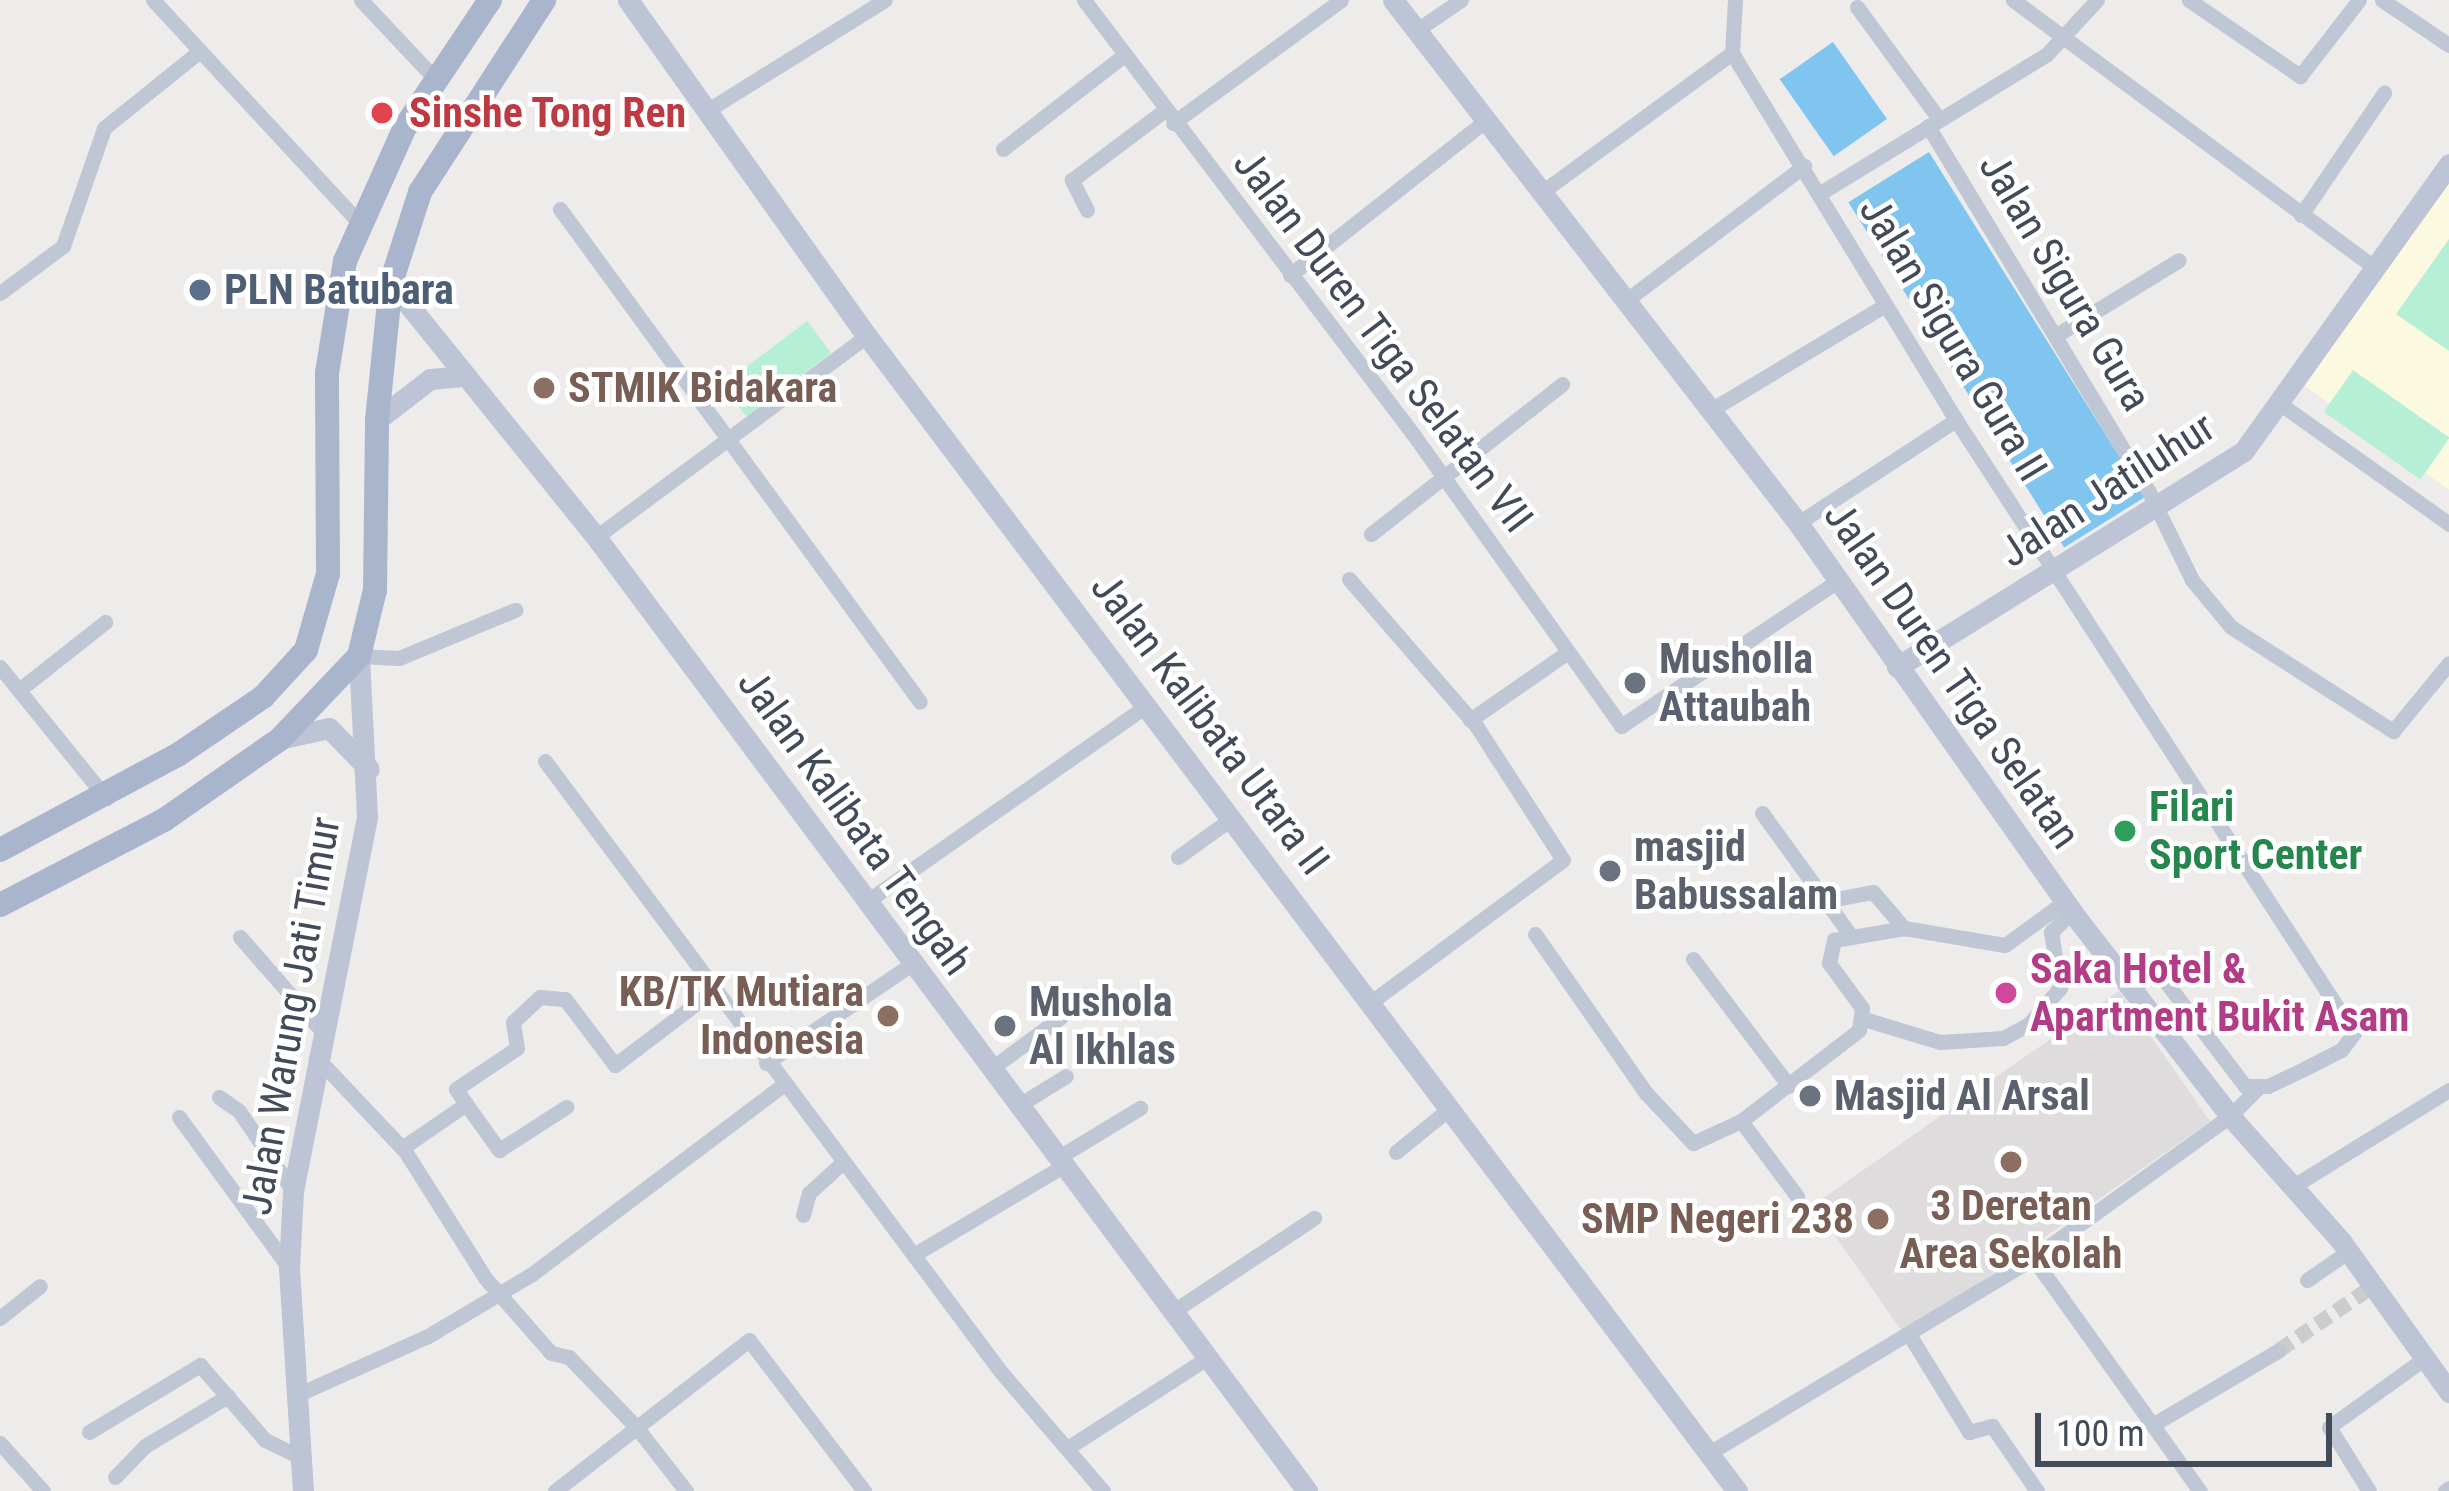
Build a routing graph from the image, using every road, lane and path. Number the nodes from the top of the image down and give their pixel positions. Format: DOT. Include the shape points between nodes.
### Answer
graph roads {
  1 [pos="153,0"];
  2 [pos="362,0"];
  3 [pos="490,0"];
  4 [pos="544,0"];
  5 [pos="628,0"];
  6 [pos="886,0"];
  7 [pos="1084,0"];
  8 [pos="1342,0"];
  9 [pos="1393,0"];
  10 [pos="1461,0"];
  11 [pos="1735,0"];
  12 [pos="2013,0"];
  13 [pos="2097,0"];
  14 [pos="2189,0"];
  15 [pos="2359,0"];
  16 [pos="2382,0"];
  17 [pos="1856,8"];
  18 [pos="1417,30"];
  19 [pos="2067,40"];
  20 [pos="2449,45"];
  21 [pos="1732,53"];
  22 [pos="196,54"];
  23 [pos="1124,55"];
  24 [pos="436,80"];
  25 [pos="2384,93"];
  26 [pos="708,110"];
  27 [pos="1169,117"];
  28 [pos="1486,121"];
  29 [pos="1933,122"];
  30 [pos="1003,149"];
  31 [pos="2449,164"];
  32 [pos="1804,166"];
  33 [pos="1542,192"];
  34 [pos="1822,192"];
  35 [pos="560,209"];
  36 [pos="1087,210"];
  37 [pos="2301,215"];
  38 [pos="358,221"];
  39 [pos="2179,260"];
  40 [pos="2376,269"];
  41 [pos="1291,275"];
  42 [pos="392,283"];
  43 [pos="0,293"];
  44 [pos="1624,302"];
  45 [pos="1884,306"];
  46 [pos="867,336"];
  47 [pos="2055,336"];
  48 [pos="466,376"];
  49 [pos="1562,384"];
  50 [pos="2279,403"];
  51 [pos="1709,411"];
  52 [pos="377,419"];
  53 [pos="1956,420"];
  54 [pos="726,439"];
  55 [pos="1446,483"];
  56 [pos="2153,503"];
  57 [pos="1798,523"];
  58 [pos="2449,524"];
  59 [pos="1371,534"];
  60 [pos="596,537"];
  61 [pos="2057,572"];
  62 [pos="1348,578"];
  63 [pos="1839,580"];
  64 [pos="515,610"];
  65 [pos="105,622"];
  66 [pos="1568,652"];
  67 [pos="359,656"];
  68 [pos="2449,663"];
  69 [pos="0,667"];
  70 [pos="1897,667"];
  71 [pos="19,690"];
  72 [pos="920,702"];
  73 [pos="1146,706"];
  74 [pos="1470,720"];
  75 [pos="280,739"];
  76 [pos="545,761"];
  77 [pos="369,770"];
  78 [pos="106,798"];
  79 [pos="1762,813"];
  80 [pos="1232,818"];
  81 [pos="0,850"];
  82 [pos="1178,856"];
  83 [pos="1826,901"];
  84 [pos="866,902"];
  85 [pos="0,905"];
  86 [pos="2068,907"];
  87 [pos="2037,925"];
  88 [pos="1904,928"];
  89 [pos="1848,932"];
  90 [pos="1535,934"];
  91 [pos="239,937"];
  92 [pos="2053,945"];
  93 [pos="1694,959"];
  94 [pos="910,965"];
  95 [pos="2129,987"];
  96 [pos="712,992"];
  97 [pos="1370,1003"];
  98 [pos="1061,1017"];
  99 [pos="1864,1018"];
  100 [pos="322,1031"];
  101 [pos="316,1057"];
  102 [pos="766,1063"];
  103 [pos="992,1069"];
  104 [pos="1066,1076"];
  105 [pos="782,1085"];
  106 [pos="1789,1086"];
  107 [pos="2258,1088"];
  108 [pos="220,1097"];
  109 [pos="2447,1097"];
  110 [pos="466,1104"];
  111 [pos="1019,1105"];
  112 [pos="566,1107"];
  113 [pos="1140,1108"];
  114 [pos="1449,1109"];
  115 [pos="2230,1116"];
  116 [pos="179,1117"];
  117 [pos="1742,1121"];
  118 [pos="402,1148"];
  119 [pos="1396,1152"];
  120 [pos="1062,1161"];
  121 [pos="843,1162"];
  122 [pos="2294,1186"];
  123 [pos="293,1191"];
  124 [pos="1797,1196"];
  125 [pos="802,1215"];
  126 [pos="1314,1218"];
  127 [pos="2349,1252"];
  128 [pos="915,1254"];
  129 [pos="2032,1258"];
  130 [pos="290,1268"];
  131 [pos="2307,1280"];
  132 [pos="40,1286"];
  133 [pos="502,1290"];
  134 [pos="1175,1310"];
  135 [pos="0,1318"];
  136 [pos="1910,1336"];
  137 [pos="2279,1350"];
  138 [pos="1210,1356"];
  139 [pos="2425,1358"];
  140 [pos="2449,1392"];
  141 [pos="299,1394"];
  142 [pos="228,1396"];
  143 [pos="2154,1424"];
  144 [pos="637,1428"];
  145 [pos="89,1432"];
  146 [pos="0,1443"];
  147 [pos="1069,1447"];
  148 [pos="1709,1453"];
  149 [pos="300,1457"];
  150 [pos="115,1478"];
  151 [pos="2194,1489"];
  152 [pos="43,1491"];
  153 [pos="303,1491"];
  154 [pos="555,1491"];
  155 [pos="686,1491"];
  156 [pos="864,1491"];
  157 [pos="1103,1491"];
  158 [pos="1307,1491"];
  159 [pos="1737,1491"];
  160 [pos="2037,1491"];
  161 [pos="2369,1491"];
  1 -- 22 [label="street"];
  2 -- 24 [label="street"];
  3 -- 24 [label="main road"];
  4 -- 42 [label="main road" via="420,193"];
  5 -- 26 [label="street, Jalan Kalibata Utara II"];
  6 -- 26 [label="street"];
  7 -- 23 [label="street, Jalan Duren Tiga Selatan VII"];
  8 -- 27 [label="street"];
  9 -- 18 [label="street, Jalan Duren Tiga Selatan"];
  10 -- 18 [label="street"];
  11 -- 21 [label="street"];
  12 -- 19 [label="street"];
  13 -- 19 [label="street"];
  14 -- 15 [label="street" via="2300,76"];
  16 -- 20 [label="street"];
  17 -- 29 [label="street, Jalan Sigura Gura"];
  18 -- 28 [label="street, Jalan Duren Tiga Selatan"];
  19 -- 29 [label="street"];
  19 -- 37 [label="street"];
  21 -- 32 [label="street, Jalan Sigura Gura II"];
  21 -- 33 [label="street"];
  22 -- 38 [label="street"];
  22 -- 43 [label="street" via="104,128 63,246"];
  23 -- 27 [label="street, Jalan Duren Tiga Selatan VII"];
  23 -- 30 [label="street"];
  24 -- 38 [label="main road"];
  25 -- 37 [label="street"];
  26 -- 46 [label="street, Jalan Kalibata Utara II"];
  27 -- 36 [label="street" via="1072,180"];
  27 -- 41 [label="street, Jalan Duren Tiga Selatan VII"];
  28 -- 33 [label="street, Jalan Duren Tiga Selatan"];
  28 -- 41 [label="street"];
  29 -- 34 [label="street"];
  29 -- 47 [label="street, Jalan Sigura Gura"];
  31 -- 40 [label="street, Jalan Jatiluhur"];
  32 -- 34 [label="street, Jalan Sigura Gura II"];
  32 -- 44 [label="street"];
  33 -- 44 [label="street, Jalan Duren Tiga Selatan"];
  34 -- 45 [label="street, Jalan Sigura Gura II"];
  35 -- 54 [label="street"];
  37 -- 40 [label="street"];
  38 -- 78 [label="main road" via="327,373 328,574 316,631 280,683"];
  39 -- 47 [label="street"];
  40 -- 50 [label="street, Jalan Jatiluhur"];
  41 -- 55 [label="street, Jalan Duren Tiga Selatan VII"];
  42 -- 48 [label="street, Jalan Kalibata Tengah"];
  42 -- 52 [label="main road"];
  44 -- 51 [label="street, Jalan Duren Tiga Selatan"];
  45 -- 51 [label="street"];
  45 -- 53 [label="street, Jalan Sigura Gura II"];
  46 -- 54 [label="street"];
  46 -- 73 [label="street, Jalan Kalibata Utara II"];
  47 -- 56 [label="street, Jalan Sigura Gura"];
  48 -- 52 [label="street" via="430,380"];
  48 -- 60 [label="street, Jalan Kalibata Tengah"];
  49 -- 55 [label="street"];
  50 -- 56 [label="street, Jalan Jatiluhur" via="2243,452"];
  50 -- 58 [label="street"];
  51 -- 57 [label="street, Jalan Duren Tiga Selatan"];
  52 -- 67 [label="main road" via="375,590"];
  53 -- 57 [label="street"];
  53 -- 61 [label="street, Jalan Sigura Gura II"];
  54 -- 60 [label="street"];
  54 -- 72 [label="street"];
  55 -- 59 [label="street"];
  55 -- 66 [label="street, Jalan Duren Tiga Selatan VII"];
  56 -- 61 [label="street, Jalan Jatiluhur"];
  56 -- 68 [label="street, Jalan Sigura Gura" via="2192,580 2231,627 2382,728 2403,727"];
  57 -- 63 [label="street, Jalan Duren Tiga Selatan"];
  60 -- 84 [label="street, Jalan Kalibata Tengah"];
  61 -- 70 [label="street, Jalan Jatiluhur"];
  61 -- 107 [label="street, Jalan Sigura Gura II" via="2354,1026 2341,1050"];
  62 -- 74 [label="street"];
  63 -- 66 [label="street, Jalan Duren Tiga Selatan VII" via="1621,727"];
  63 -- 70 [label="street, Jalan Duren Tiga Selatan"];
  64 -- 67 [label="street" via="399,658"];
  65 -- 71 [label="street"];
  66 -- 74 [label="street"];
  67 -- 75 [label="main road"];
  67 -- 77 [label="street, Jalan Warung Jati Timur"];
  69 -- 71 [label="street"];
  70 -- 86 [label="street, Jalan Duren Tiga Selatan"];
  71 -- 78 [label="street"];
  73 -- 80 [label="street, Jalan Kalibata Utara II"];
  73 -- 84 [label="street"];
  74 -- 97 [label="street" via="1563,860"];
  75 -- 77 [label="street, Jalan Warung Jati Timur" via="328,728"];
  75 -- 85 [label="main road" via="164,820"];
  76 -- 96 [label="street"];
  77 -- 100 [label="street, Jalan Warung Jati Timur" via="346,964"];
  78 -- 81 [label="main road"];
  79 -- 83 [label="street"];
  80 -- 82 [label="street"];
  80 -- 97 [label="street, Jalan Kalibata Utara II"];
  83 -- 88 [label="street" via="1873,892"];
  83 -- 89 [label="street"];
  84 -- 94 [label="street, Jalan Kalibata Tengah"];
  86 -- 87 [label="street"];
  86 -- 92 [label="street" via="2051,932"];
  86 -- 95 [label="street, Jalan Duren Tiga Selatan"];
  87 -- 88 [label="street" via="2005,945"];
  87 -- 92 [label="street"];
  88 -- 89 [label="street"];
  89 -- 99 [label="street" via="1826,952"];
  90 -- 117 [label="street" via="1684,1138 1706,1140"];
  91 -- 100 [label="street"];
  92 -- 99 [label="street" via="2060,988 2029,1024 2003,1038 1940,1042"];
  93 -- 106 [label="street"];
  94 -- 102 [label="street"];
  94 -- 103 [label="street, Jalan Kalibata Tengah"];
  95 -- 107 [label="street" via="2159,973 2237,1082"];
  95 -- 115 [label="street, Jalan Duren Tiga Selatan"];
  96 -- 102 [label="street"];
  96 -- 110 [label="street" via="615,1065 588,1023 549,992 513,1022 517,1048 456,1090"];
  97 -- 114 [label="street, Jalan Kalibata Utara II"];
  98 -- 103 [label="street"];
  99 -- 106 [label="street" via="1836,1052"];
  100 -- 101 [label="street, Jalan Warung Jati Timur"];
  101 -- 118 [label="street"];
  101 -- 123 [label="street, Jalan Warung Jati Timur"];
  102 -- 105 [label="street"];
  103 -- 111 [label="street, Jalan Kalibata Tengah"];
  104 -- 111 [label="street"];
  105 -- 121 [label="street"];
  105 -- 133 [label="street" via="647,1193"];
  106 -- 117 [label="street"];
  107 -- 115 [label="street, Jalan Sigura Gura II"];
  108 -- 123 [label="street" via="239,1111"];
  109 -- 122 [label="street"];
  110 -- 112 [label="street" via="499,1150"];
  110 -- 118 [label="street"];
  111 -- 120 [label="street, Jalan Kalibata Tengah"];
  113 -- 120 [label="street"];
  114 -- 119 [label="street"];
  114 -- 148 [label="street, Jalan Kalibata Utara II"];
  115 -- 122 [label="street, Jalan Duren Tiga Selatan"];
  115 -- 129 [label="street, Jalan Sigura Gura II"];
  116 -- 130 [label="street"];
  117 -- 124 [label="street"];
  118 -- 133 [label="street" via="486,1279"];
  120 -- 128 [label="street"];
  120 -- 134 [label="street, Jalan Kalibata Tengah"];
  121 -- 125 [label="street" via="805,1199"];
  121 -- 128 [label="street"];
  122 -- 127 [label="street, Jalan Duren Tiga Selatan"];
  123 -- 130 [label="street, Jalan Warung Jati Timur"];
  126 -- 134 [label="street"];
  127 -- 131 [label="street"];
  127 -- 139 [label="street, Jalan Duren Tiga Selatan"];
  128 -- 147 [label="street" via="1001,1372"];
  129 -- 136 [label="street, Jalan Sigura Gura II"];
  129 -- 143 [label="street"];
  130 -- 141 [label="street, Jalan Warung Jati Timur"];
  132 -- 135 [label="street"];
  133 -- 141 [label="street" via="428,1336"];
  133 -- 144 [label="street" via="551,1353 568,1357"];
  134 -- 138 [label="street, Jalan Kalibata Tengah"];
  136 -- 148 [label="street, Jalan Sigura Gura II"];
  136 -- 160 [label="street" via="1969,1432 1992,1426"];
  137 -- 143 [label="street"];
  138 -- 147 [label="street"];
  138 -- 158 [label="street, Jalan Kalibata Tengah"];
  139 -- 140 [label="street, Jalan Duren Tiga Selatan"];
  139 -- 161 [label="street" via="2329,1426"];
  141 -- 149 [label="street, Jalan Warung Jati Timur"];
  142 -- 145 [label="street" via="200,1365 188,1365"];
  142 -- 149 [label="street" via="265,1439"];
  142 -- 150 [label="street" via="145,1446"];
  143 -- 151 [label="street"];
  144 -- 154 [label="street"];
  144 -- 155 [label="street"];
  144 -- 156 [label="street" via="748,1340"];
  146 -- 152 [label="street"];
  147 -- 157 [label="street"];
  148 -- 159 [label="street, Jalan Kalibata Utara II"];
  149 -- 153 [label="street, Jalan Warung Jati Timur"];
}
